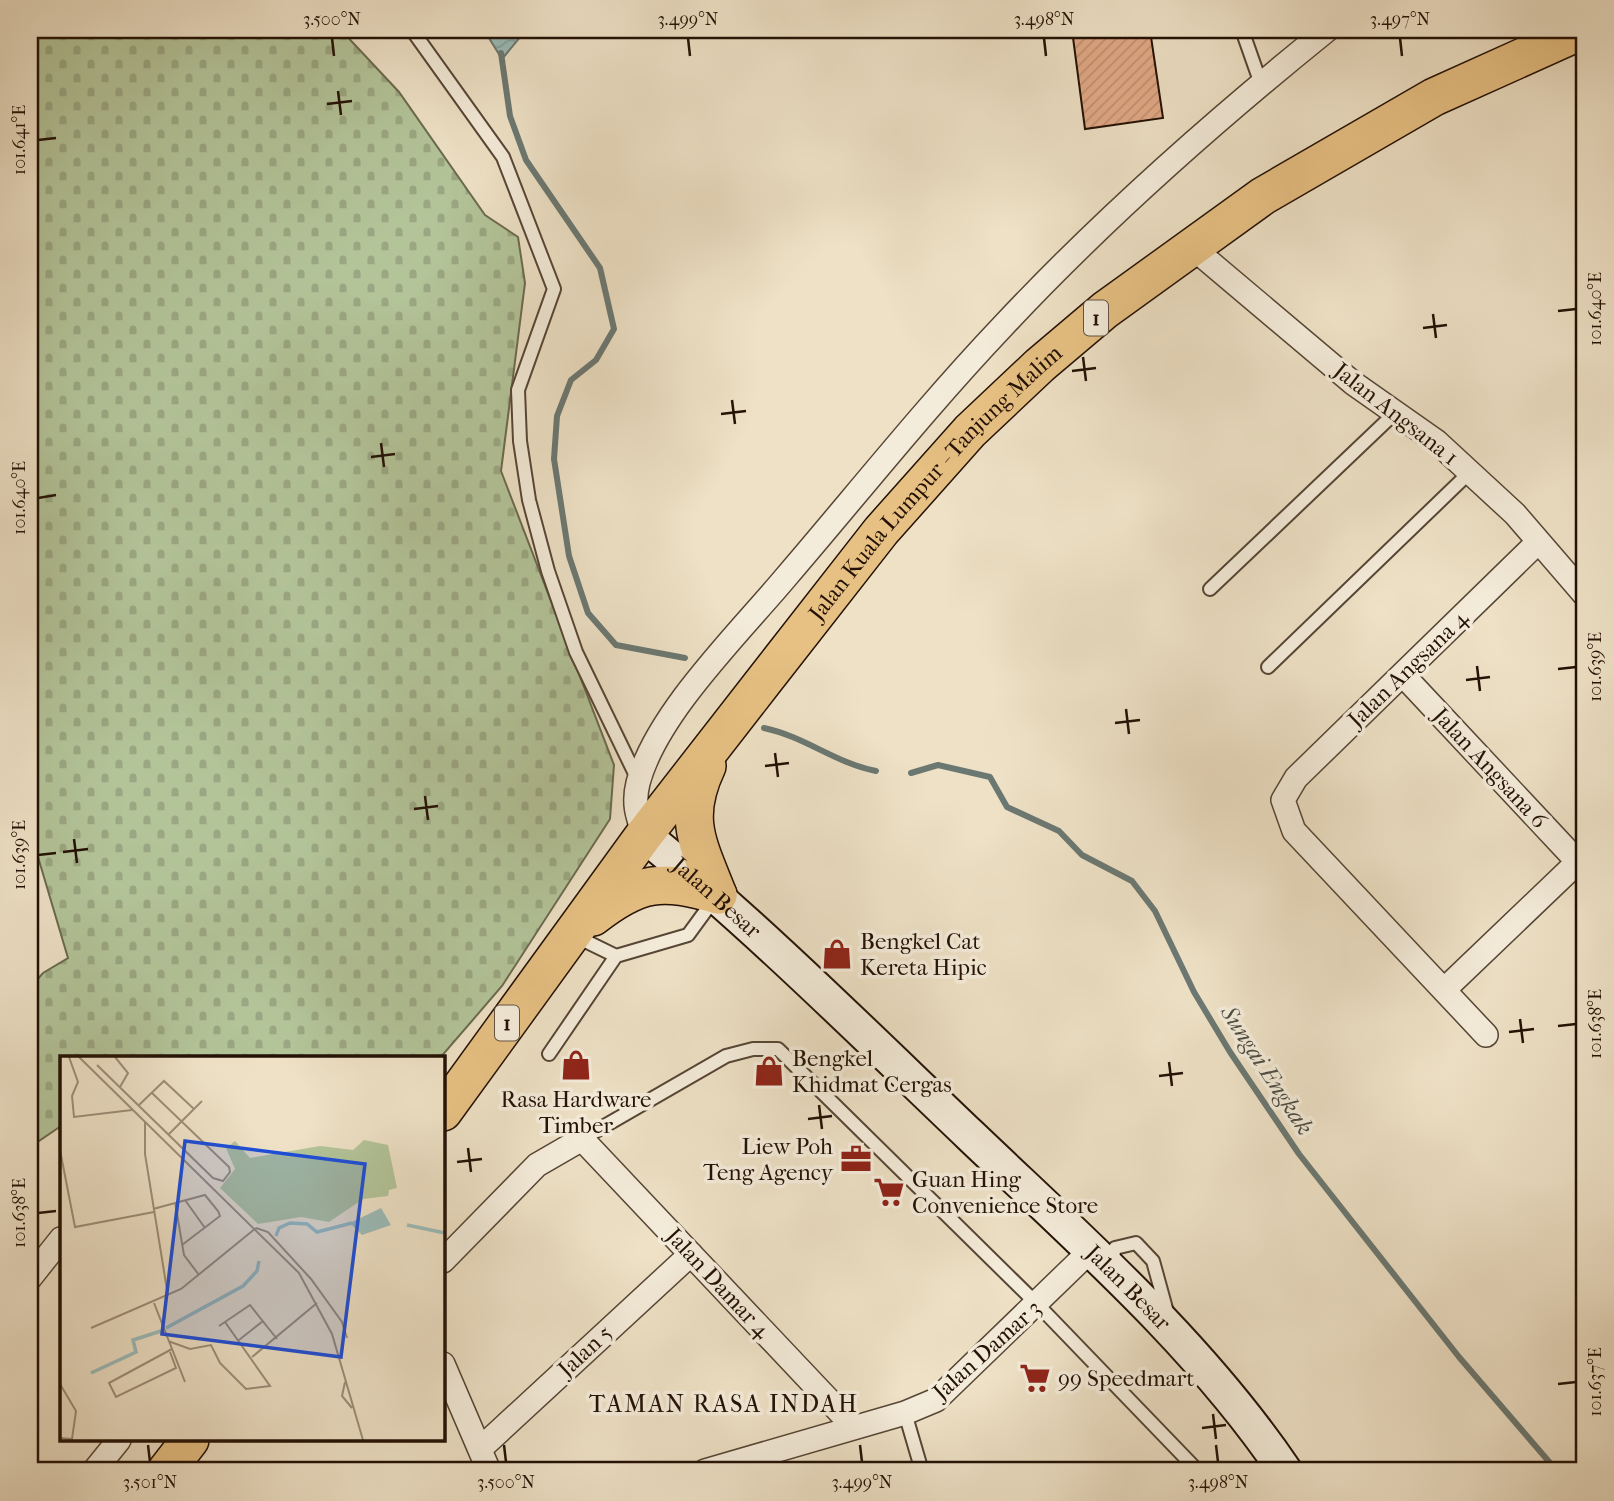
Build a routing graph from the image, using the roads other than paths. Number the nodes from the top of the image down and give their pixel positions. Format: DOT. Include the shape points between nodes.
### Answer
graph roads {
  1 [pos="412,30"];
  2 [pos="1242,30"];
  3 [pos="1327,30"];
  4 [pos="1583,30"];
  5 [pos="1261,84"];
  6 [pos="1192,248"];
  7 [pos="1396,412"];
  8 [pos="1470,472"];
  9 [pos="1537,543"];
  10 [pos="1210,589"];
  11 [pos="1584,594"];
  12 [pos="1268,667"];
  13 [pos="1403,675"];
  14 [pos="719,740"];
  15 [pos="638,780"];
  16 [pos="644,835"];
  17 [pos="1581,859"];
  18 [pos="718,895"];
  19 [pos="572,934"];
  20 [pos="616,956"];
  21 [pos="1445,989"];
  22 [pos="1486,1035"];
  23 [pos="548,1054"];
  24 [pos="444,1111"];
  25 [pos="582,1139"];
  26 [pos="60,1240"];
  27 [pos="691,1254"];
  28 [pos="444,1260"];
  29 [pos="1100,1260"];
  30 [pos="30,1278"];
  31 [pos="1038,1305"];
  32 [pos="444,1366"];
  33 [pos="905,1413"];
  34 [pos="854,1427"];
  35 [pos="117,1442"];
  36 [pos="188,1442"];
  37 [pos="480,1449"];
  38 [pos="94,1471"];
  39 [pos="166,1471"];
  40 [pos="489,1471"];
  41 [pos="705,1471"];
  42 [pos="922,1471"];
  43 [pos="1198,1471"];
  44 [pos="1285,1471"];
  1 -- 15 [label="lane" via="503,157 554,289 518,390 528,500 576,652"];
  2 -- 5 [label="lane"];
  3 -- 5 [label="street"];
  4 -- 6 [label="main road, Jalan Kuala Lumpur - Tanjung Malim / 1" via="1434,97 1371,132 1263,196"];
  5 -- 15 [label="street" via="1139,191 924,412 708,669 659,733"];
  6 -- 7 [label="street, Jalan Angsana 1" via="1353,383"];
  6 -- 14 [label="main road, Jalan Kuala Lumpur - Tanjung Malim / 1" via="1105,310 970,431 881,531"];
  7 -- 8 [label="street, Jalan Angsana 1"];
  7 -- 10 [label="lane"];
  8 -- 9 [label="street, Jalan Angsana 1" via="1515,514"];
  8 -- 12 [label="lane"];
  9 -- 11 [label="street, Jalan Angsana 1"];
  9 -- 13 [label="street, Jalan Angsana 4"];
  13 -- 17 [label="street, Jalan Angsana 6"];
  13 -- 21 [label="street, Jalan Angsana 4" via="1296,778 1283,800 1294,831"];
  14 -- 16 [label="main road, Jalan Kuala Lumpur - Tanjung Malim / 1"];
  14 -- 18 [label="main road" via="693,803 698,842"];
  15 -- 16 [label="street" via="634,805"];
  16 -- 18 [label="main road, Jalan Besar"];
  16 -- 19 [label="main road, Jalan Kuala Lumpur - Tanjung Malim / 1"];
  17 -- 21 [label="street"];
  18 -- 19 [label="main road" via="660,883 608,905"];
  18 -- 20 [label="lane" via="688,935"];
  18 -- 29 [label="main road, Jalan Besar"];
  19 -- 20 [label="lane"];
  19 -- 24 [label="main road, Jalan Kuala Lumpur - Tanjung Malim / 1"];
  20 -- 23 [label="lane"];
  21 -- 22 [label="street"];
  25 -- 27 [label="street, Jalan Damar 4"];
  25 -- 28 [label="street" via="537,1165"];
  25 -- 31 [label="lane" via="726,1056 778,1049"];
  26 -- 30 [label="street"];
  27 -- 34 [label="street, Jalan Damar 4"];
  27 -- 37 [label="street, Jalan 5"];
  29 -- 31 [label="street, Jalan Damar 3"];
  29 -- 44 [label="main road, Jalan Besar" via="1222,1386"];
  31 -- 33 [label="street, Jalan Damar 3" via="936,1400"];
  31 -- 43 [label="lane"];
  32 -- 37 [label="street"];
  33 -- 34 [label="street, Jalan Damar 3"];
  33 -- 42 [label="lane"];
  34 -- 41 [label="street, Jalan Damar 3"];
  35 -- 38 [label="street"];
  36 -- 39 [label="main road"];
  37 -- 40 [label="street"];
}
